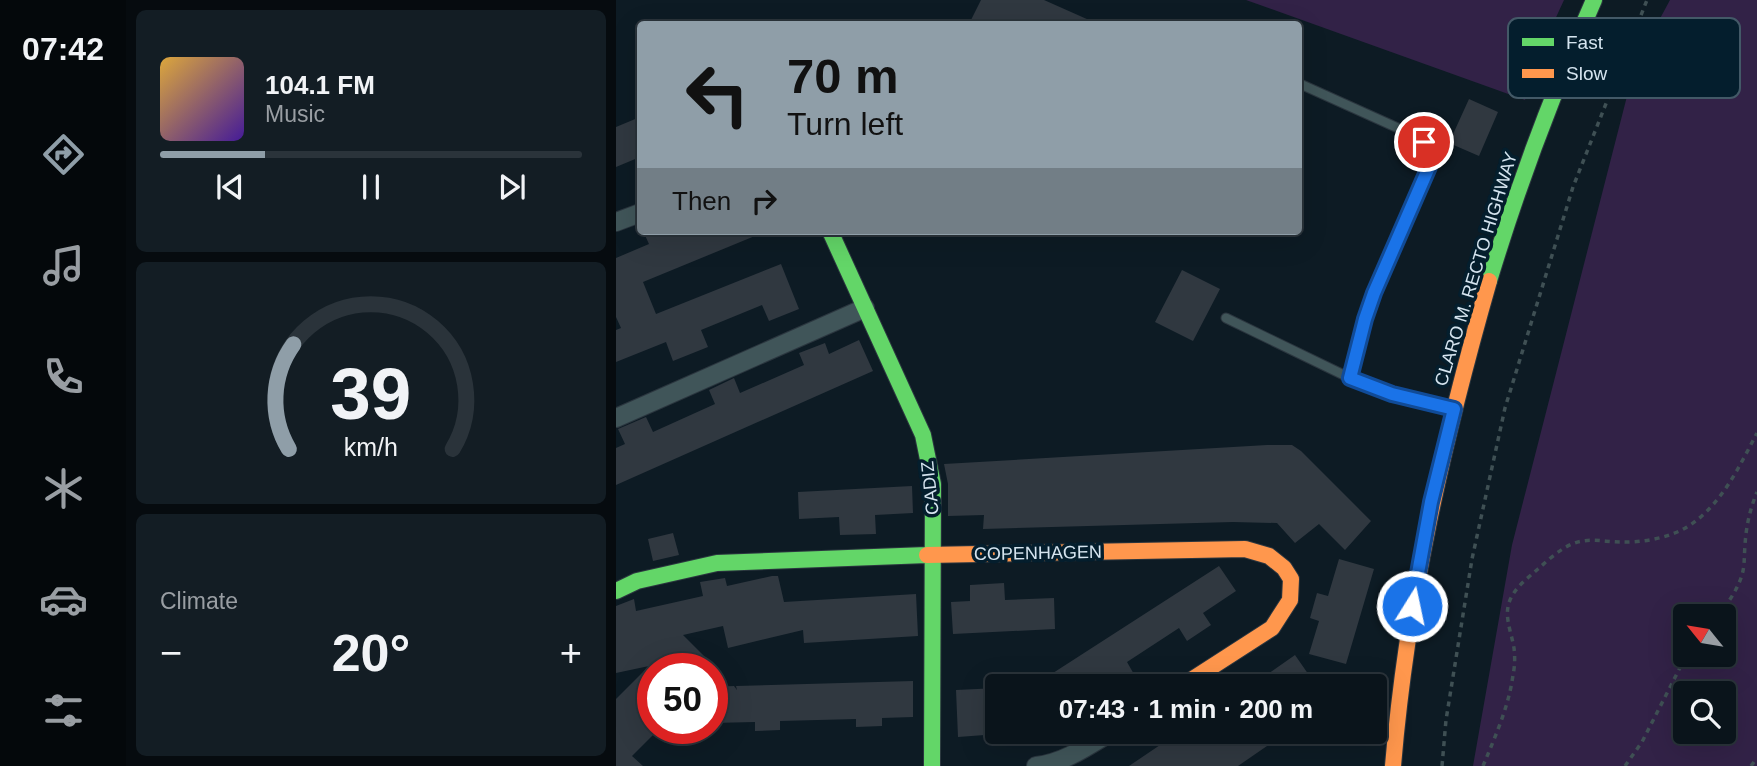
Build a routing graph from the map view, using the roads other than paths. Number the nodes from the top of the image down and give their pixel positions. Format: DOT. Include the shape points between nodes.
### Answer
graph roads {
  1 [pos="1594,0"];
  2 [pos="1586,18"];
  3 [pos="1302,85"];
  4 [pos="1552,98"];
  5 [pos="637,214"];
  6 [pos="616,222"];
  7 [pos="832,235"];
  8 [pos="865,308"];
  9 [pos="1226,318"];
  10 [pos="1350,378"];
  11 [pos="1454,409"];
  12 [pos="616,418"];
  13 [pos="933,555"];
  14 [pos="616,591"];
  15 [pos="1201,674"];
  16 [pos="1092,744"];
  17 [pos="932,766"];
  18 [pos="1036,766"];
  19 [pos="1393,766"];
  1 -- 2 [label="street, CLARO M. RECTO HIGHWAY"];
  3 -- 10 [label="lane" via="1409,133 1429,149 1429,167 1374,293"];
  4 -- 11 [label="street, CLARO M. RECTO HIGHWAY" via="1502,241"];
  5 -- 6 [label="street"];
  7 -- 8 [label="street, CADIZ"];
  8 -- 12 [label="street"];
  8 -- 13 [label="street, CADIZ" via="923,435 933,484"];
  9 -- 10 [label="lane"];
  10 -- 11 [label="lane"];
  11 -- 19 [label="street, CLARO M. RECTO HIGHWAY" via="1408,626"];
  13 -- 14 [label="street, COPENHAGEN" via="717,563 637,581"];
  13 -- 15 [label="street, COPENHAGEN" via="1245,549 1269,556 1291,579 1290,600 1272,628"];
  13 -- 17 [label="street, CADIZ"];
  16 -- 18 [label="street"];
}
